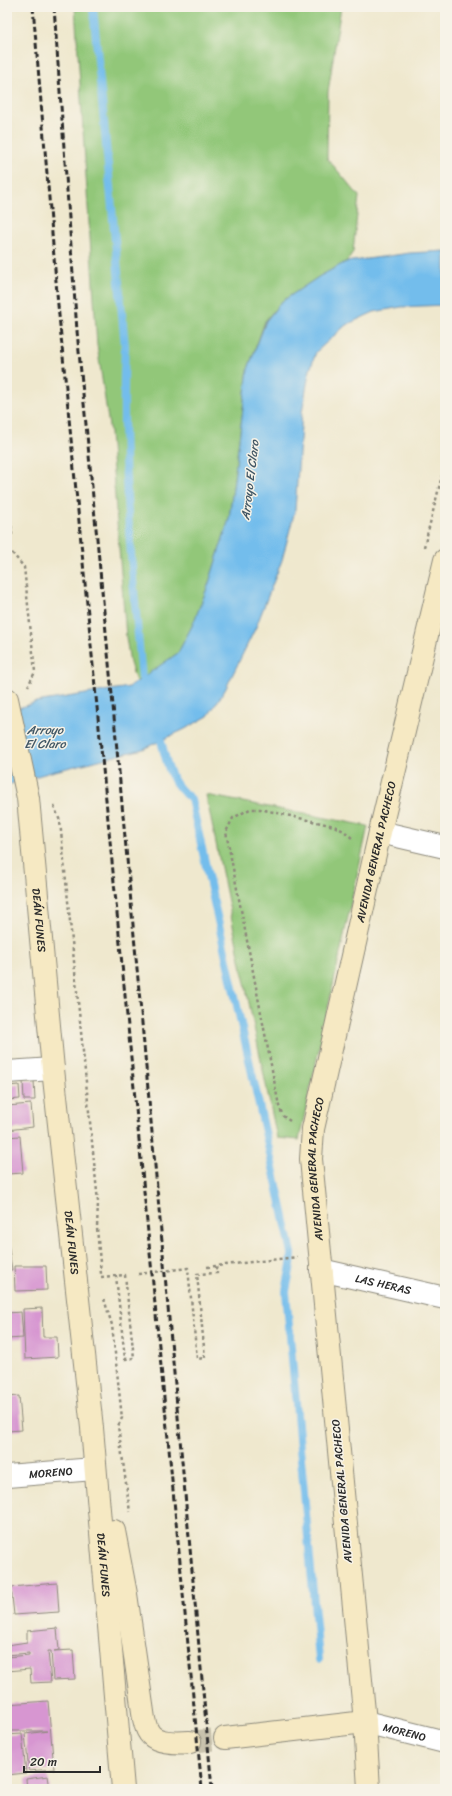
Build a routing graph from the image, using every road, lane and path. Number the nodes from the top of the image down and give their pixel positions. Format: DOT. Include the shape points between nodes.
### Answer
graph roads {
  1 [pos="445,464"];
  2 [pos="7,478"];
  3 [pos="7,547"];
  4 [pos="424,548"];
  5 [pos="445,560"];
  6 [pos="26,690"];
  7 [pos="7,699"];
  8 [pos="52,801"];
  9 [pos="380,832"];
  10 [pos="356,835"];
  11 [pos="445,847"];
  12 [pos="53,1069"];
  13 [pos="7,1072"];
  14 [pos="313,1129"];
  15 [pos="321,1263"];
  16 [pos="216,1266"];
  17 [pos="207,1267"];
  18 [pos="138,1274"];
  19 [pos="116,1276"];
  20 [pos="102,1278"];
  21 [pos="102,1284"];
  22 [pos="103,1296"];
  23 [pos="445,1298"];
  24 [pos="94,1469"];
  25 [pos="7,1476"];
  26 [pos="130,1517"];
  27 [pos="364,1722"];
  28 [pos="225,1738"];
  29 [pos="190,1742"];
  30 [pos="445,1742"];
  31 [pos="123,1789"];
  32 [pos="369,1789"];
  1 -- 4 [label="path"];
  2 -- 3 [label="path" via="12,535"];
  3 -- 6 [label="path" via="24,567 35,672"];
  5 -- 9 [label="street, AVENIDA GENERAL PACHECO"];
  7 -- 12 [label="street, DEÁN FUNES" via="28,798"];
  8 -- 20 [label="path" via="60,821 98,1202 97,1228"];
  9 -- 11 [label="street"];
  9 -- 14 [label="street, AVENIDA GENERAL PACHECO"];
  10 -- 14 [label="path" via="354,842 344,831 334,826 260,809 250,809 233,818 226,832 279,1106 283,1116"];
  12 -- 13 [label="street"];
  12 -- 24 [label="street, DEÁN FUNES" via="92,1428"];
  14 -- 15 [label="street, AVENIDA GENERAL PACHECO" via="311,1159"];
  15 -- 16 [label="path"];
  15 -- 23 [label="street, LAS HERAS"];
  15 -- 27 [label="street, AVENIDA GENERAL PACHECO"];
  16 -- 17 [label="path"];
  16 -- 18 [label="path" via="217,1273 197,1274 205,1358 197,1359 188,1268"];
  19 -- 19 [label="path" via="125,1359 134,1358 125,1275"];
  19 -- 20 [label="path"];
  20 -- 21 [label="path"];
  22 -- 26 [label="path" via="112,1325 122,1418 118,1426"];
  24 -- 25 [label="street, MORENO"];
  24 -- 29 [label="street" via="108,1495 148,1732 165,1741"];
  24 -- 31 [label="street, DEÁN FUNES"];
  27 -- 28 [label="street"];
  27 -- 30 [label="street, MORENO"];
  27 -- 32 [label="street, AVENIDA GENERAL PACHECO"];
}
